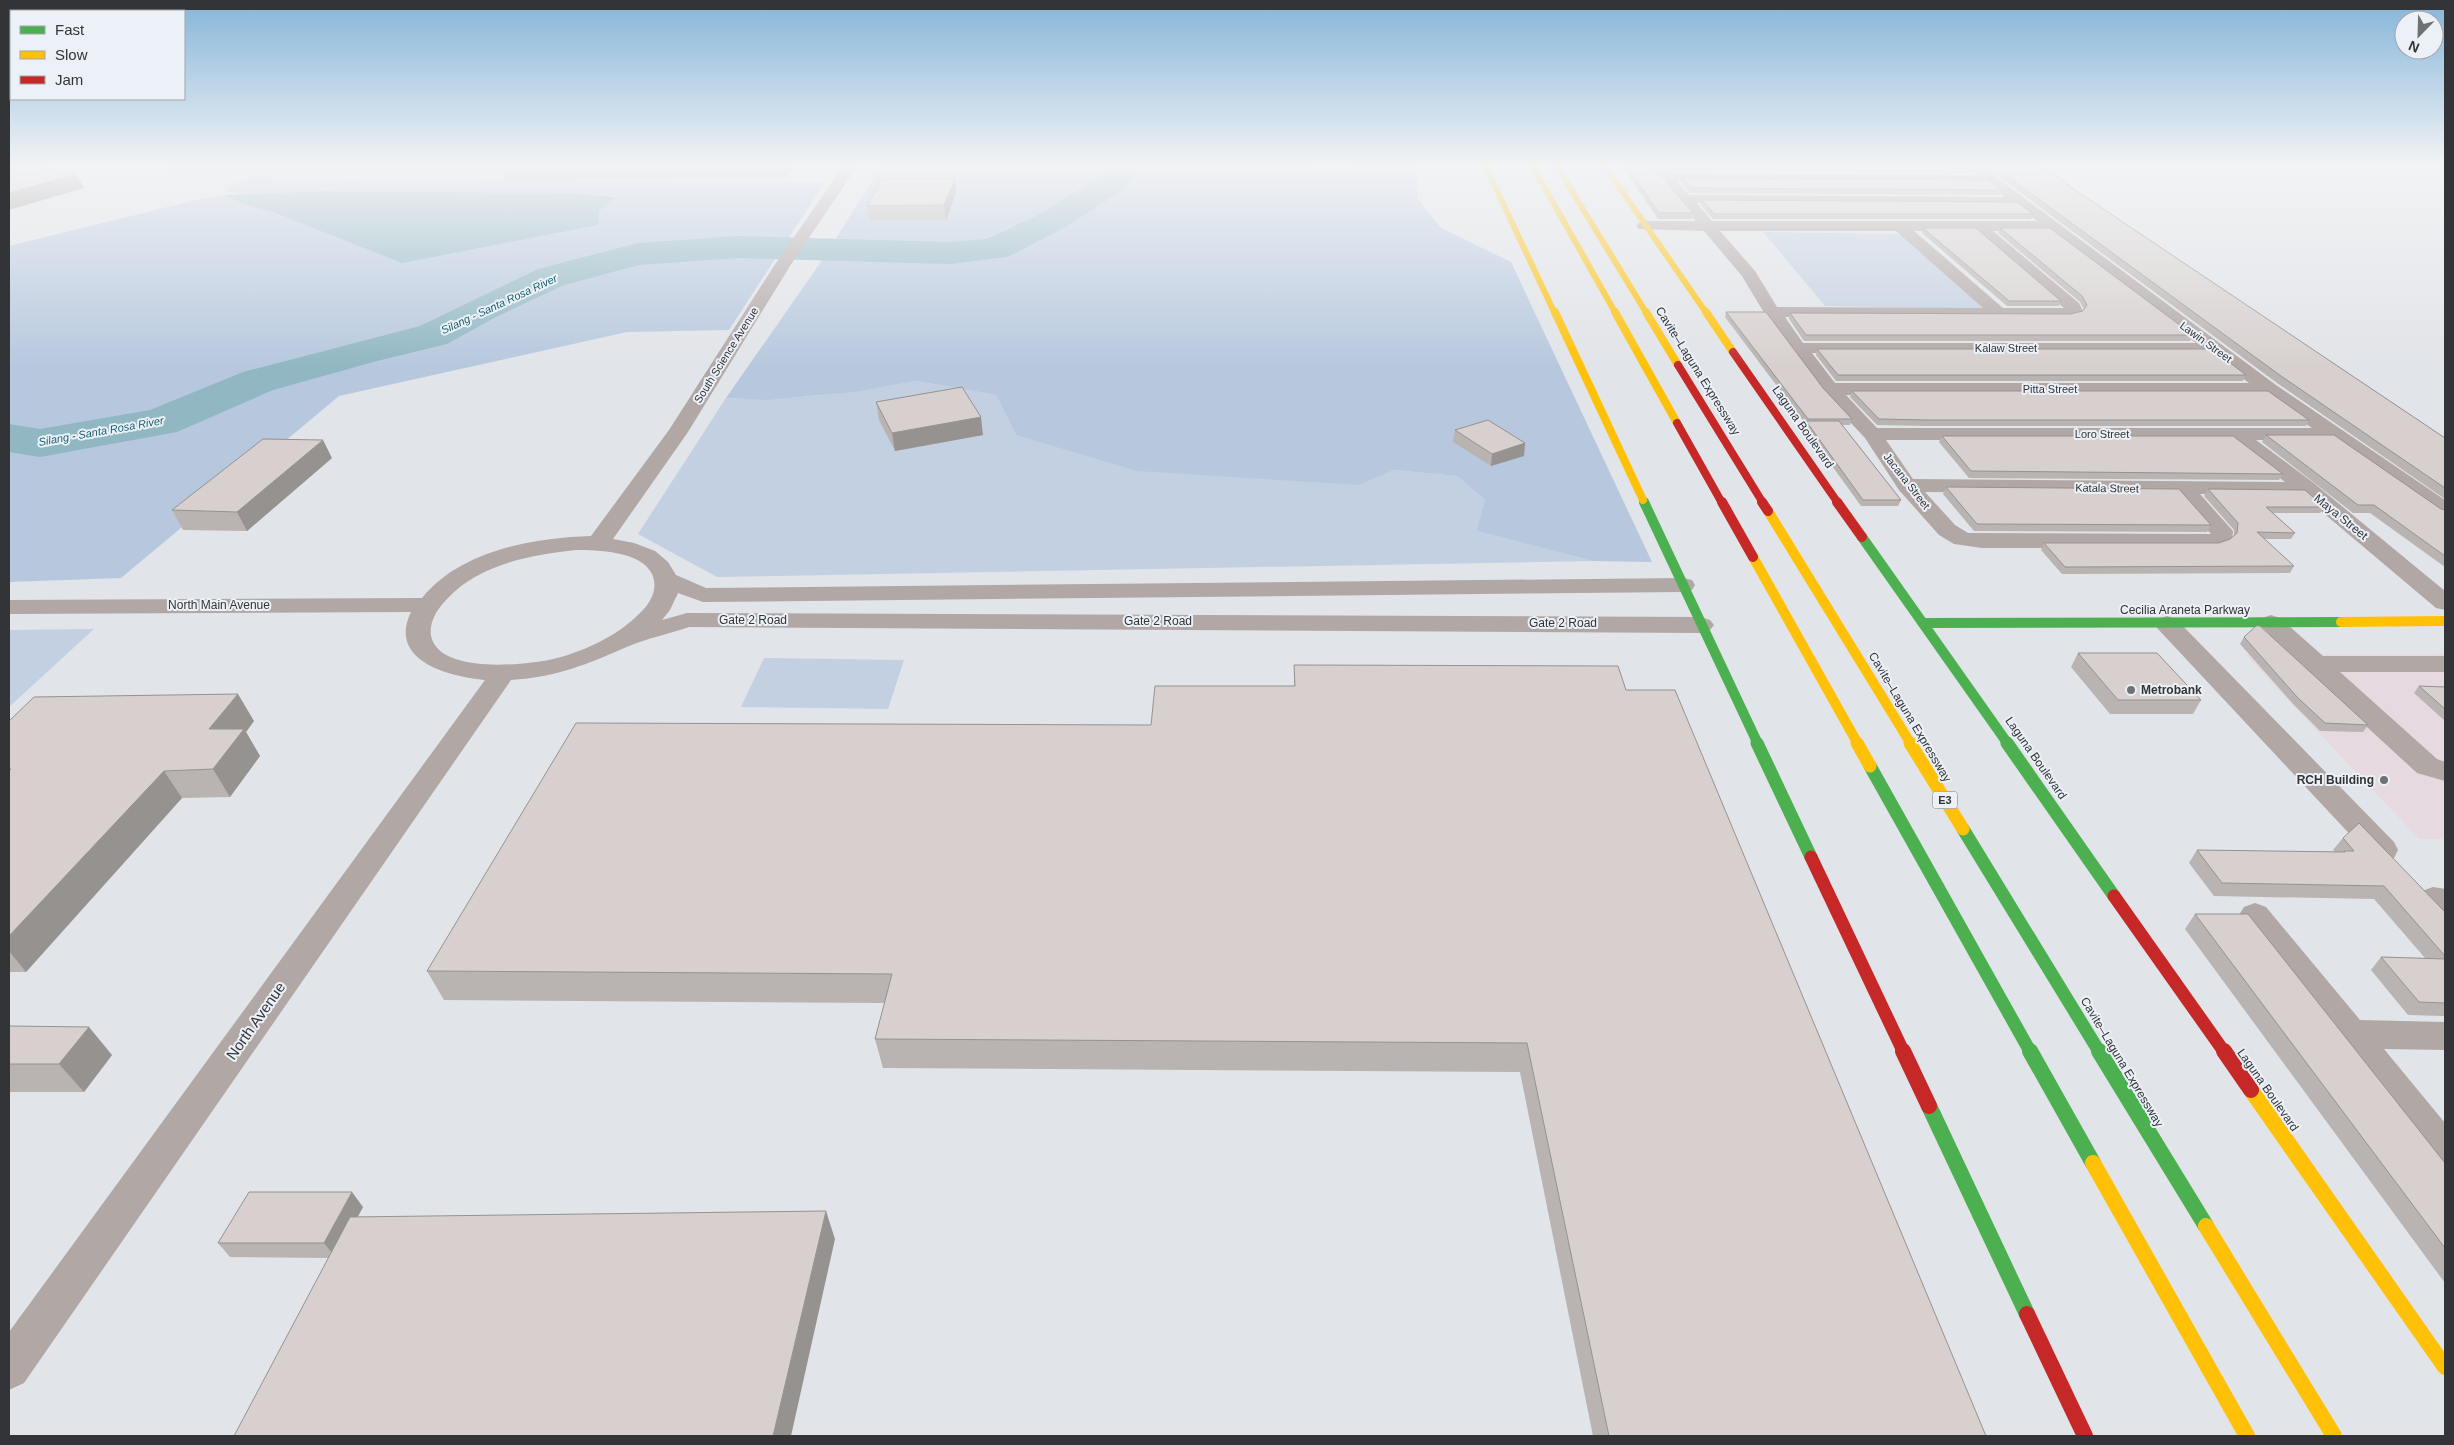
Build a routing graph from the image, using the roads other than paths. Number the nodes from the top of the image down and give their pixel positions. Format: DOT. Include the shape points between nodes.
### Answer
graph roads {
  1 [pos="803,232"];
  2 [pos="1517,232"];
  3 [pos="1570,232"];
  4 [pos="1597,232"];
  5 [pos="1649,232"];
  6 [pos="1713,232"];
  7 [pos="1907,232"];
  8 [pos="1986,232"];
  9 [pos="2061,232"];
  10 [pos="1772,312"];
  11 [pos="1999,313"];
  12 [pos="1798,348"];
  13 [pos="2214,348"];
  14 [pos="1830,389"];
  15 [pos="2269,389"];
  16 [pos="1872,434"];
  17 [pos="2234,434"];
  18 [pos="2332,434"];
  19 [pos="1907,485"];
  20 [pos="2183,489"];
  21 [pos="2307,489"];
  22 [pos="2445,510"];
  23 [pos="598,543"];
  24 [pos="667,580"];
  25 [pos="1682,585"];
  26 [pos="2445,603"];
  27 [pos="428,605"];
  28 [pos="9,607"];
  29 [pos="2445,621"];
  30 [pos="1924,623"];
  31 [pos="2271,623"];
  32 [pos="1701,624"];
  33 [pos="2167,624"];
  34 [pos="619,641"];
  35 [pos="2314,664"];
  36 [pos="2445,664"];
  37 [pos="503,673"];
  38 [pos="2445,772"];
  39 [pos="2427,892"];
  40 [pos="2254,915"];
  41 [pos="2353,1034"];
  42 [pos="2445,1036"];
  43 [pos="2445,1151"];
  44 [pos="2445,1367"];
  45 [pos="9,1368"];
  46 [pos="2086,1436"];
  47 [pos="2247,1436"];
  48 [pos="2334,1436"];
  1 -- 23 [label="street, South Science Avenue" via="678,432"];
  2 -- 25 [label="main road"];
  3 -- 47 [label="main road"];
  4 -- 48 [label="main road, Cavite–Laguna Expressway / E3"];
  5 -- 30 [label="main road, Laguna Boulevard"];
  6 -- 10 [label="street, Jacana Street" via="1749,274"];
  7 -- 11 [label="street"];
  8 -- 11 [label="street" via="2074,311"];
  9 -- 13 [label="street, Lawin Street"];
  10 -- 11 [label="street"];
  10 -- 12 [label="street, Jacana Street"];
  12 -- 13 [label="street, Kalaw Street"];
  12 -- 14 [label="street, Jacana Street"];
  13 -- 15 [label="street, Lawin Street"];
  14 -- 15 [label="street, Pitta Street"];
  14 -- 16 [label="street, Jacana Street"];
  15 -- 18 [label="street, Lawin Street"];
  16 -- 17 [label="street, Loro Street"];
  16 -- 19 [label="street, Jacana Street"];
  17 -- 18 [label="street, Loro Street"];
  17 -- 21 [label="street, Maya Street"];
  18 -- 22 [label="street, Lawin Street"];
  19 -- 20 [label="street, Katala Street"];
  19 -- 20 [label="street, Jacana Street" via="1947,530 1962,539 2215,541 2222,538 2222,531"];
  20 -- 21 [label="street, Katala Street"];
  21 -- 26 [label="street, Maya Street"];
  23 -- 24 [label="street" via="628,548 650,557"];
  23 -- 27 [label="street" via="546,546 493,561 448,585"];
  24 -- 25 [label="street, Gate 2 Road" via="703,594"];
  24 -- 34 [label="street" via="663,600 656,611"];
  25 -- 32 [label="main road"];
  27 -- 28 [label="street, North Main Avenue"];
  27 -- 37 [label="street" via="422,615 418,636 428,653 438,661 459,668"];
  29 -- 31 [label="main road, Cecilia Araneta Parkway"];
  30 -- 33 [label="main road, Cecilia Araneta Parkway"];
  30 -- 44 [label="main road, Laguna Boulevard"];
  31 -- 33 [label="main road, Cecilia Araneta Parkway"];
  31 -- 35 [label="street"];
  32 -- 34 [label="street, Gate 2 Road" via="687,620"];
  32 -- 46 [label="main road"];
  33 -- 39 [label="street"];
  34 -- 37 [label="street" via="565,663"];
  35 -- 36 [label="street"];
  35 -- 38 [label="street" via="2427,766"];
  37 -- 45 [label="street, North Avenue"];
  40 -- 41 [label="street"];
  41 -- 42 [label="street"];
  41 -- 43 [label="street"];
}
